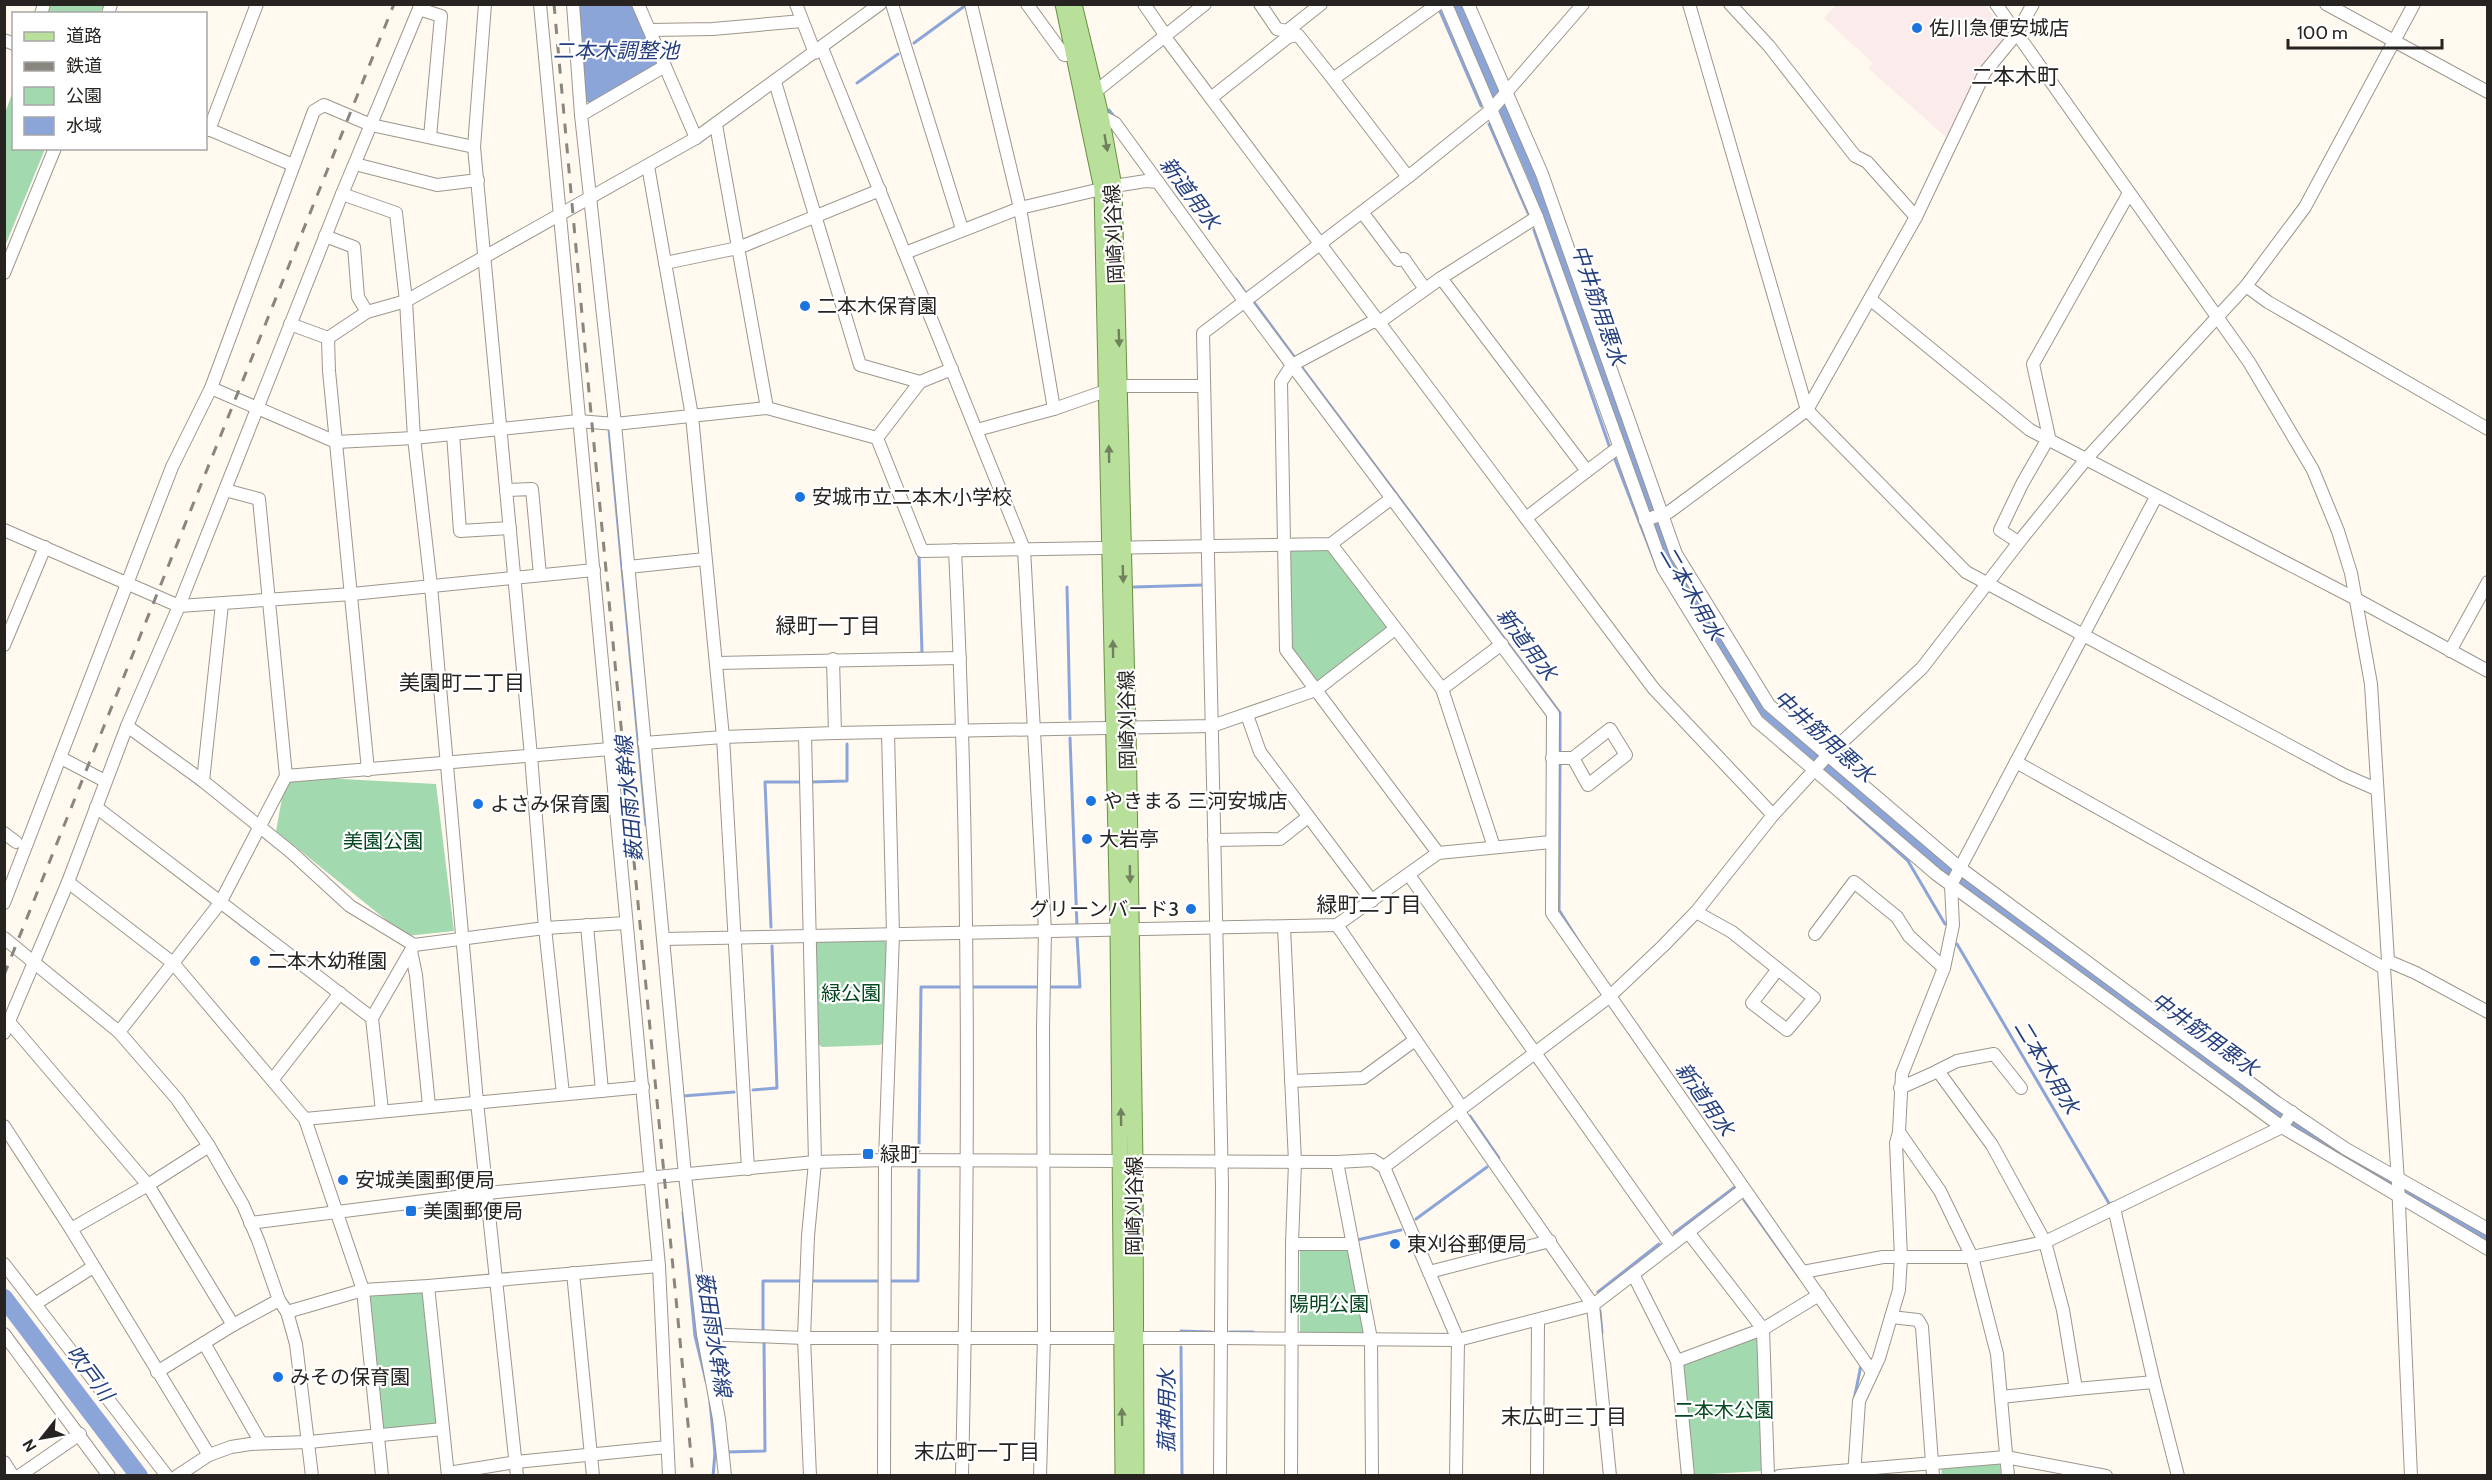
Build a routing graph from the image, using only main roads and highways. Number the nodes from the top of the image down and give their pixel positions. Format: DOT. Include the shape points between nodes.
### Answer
graph roads {
  1 [pos="1063,4"];
  2 [pos="1074,4"];
  3 [pos="1108,187"];
  4 [pos="1127,1338"];
  5 [pos="1123,1476"];
  6 [pos="1136,1476"];
  1 -- 3 [label="main road, 岡崎刈谷線"];
  2 -- 3 [label="main road, 岡崎刈谷線, one-way" via="1101,116"];
  3 -- 4 [label="main road, 岡崎刈谷線" via="1125,931"];
  5 -- 4 [label="main road, 岡崎刈谷線, one-way"];
  4 -- 6 [label="main road, 岡崎刈谷線"];
}
